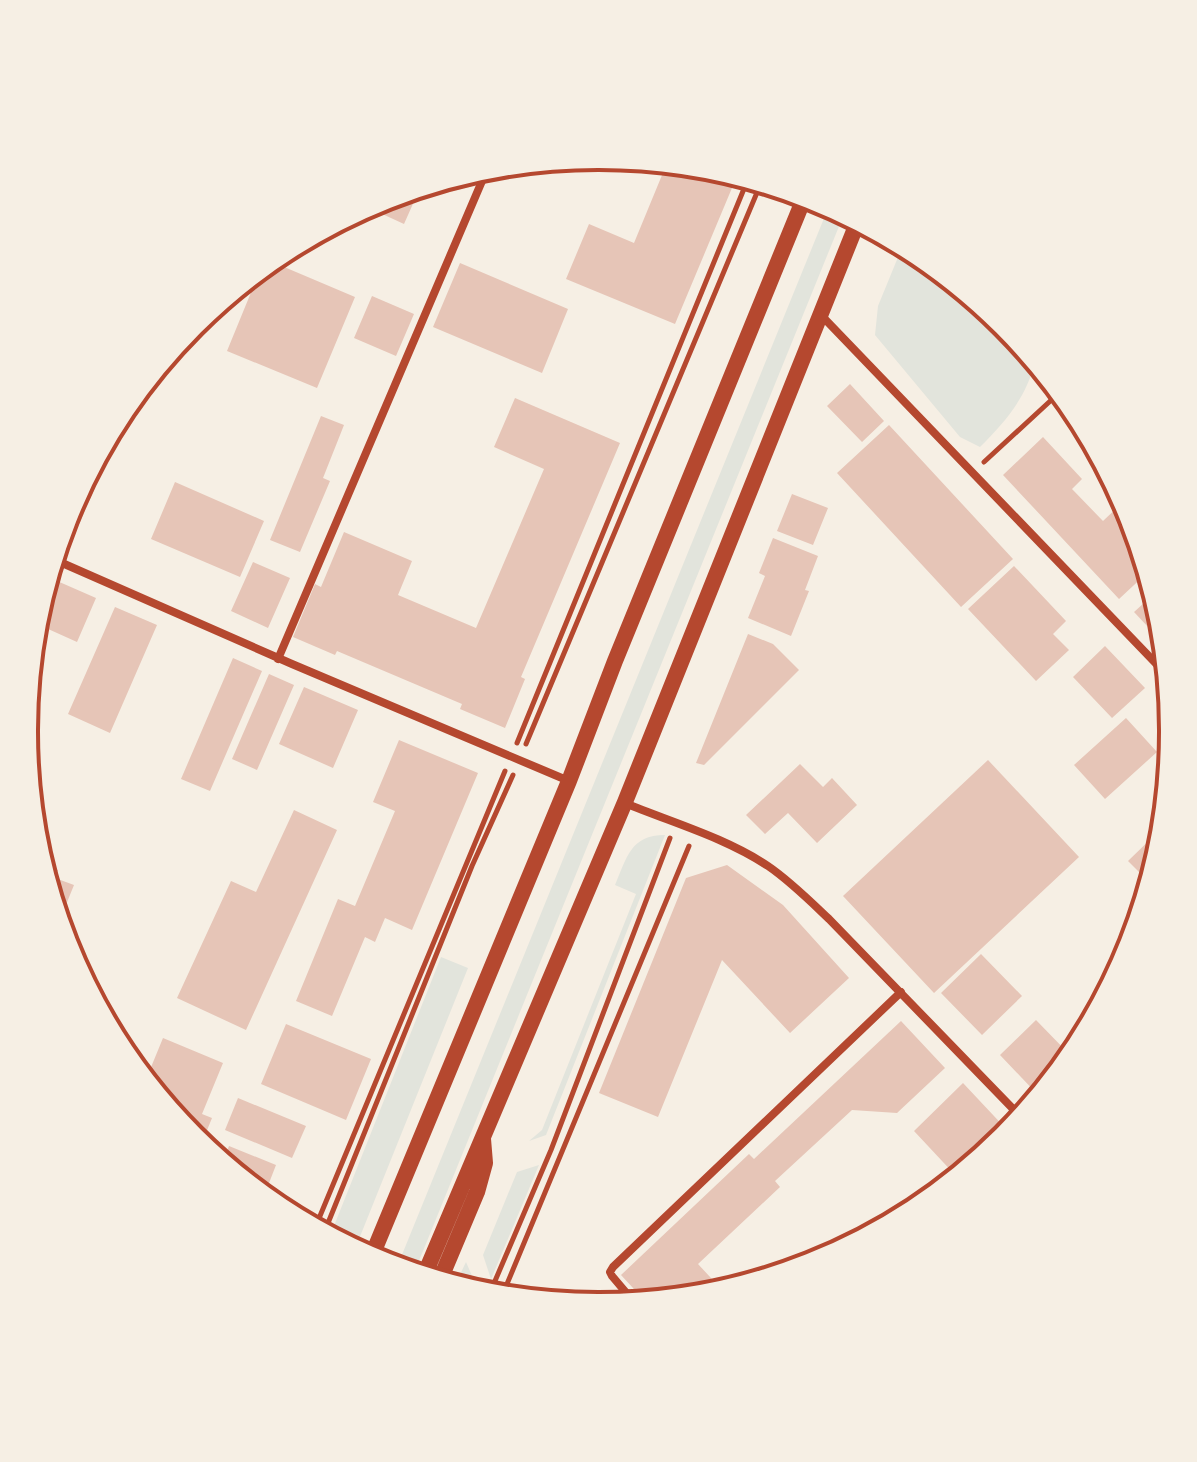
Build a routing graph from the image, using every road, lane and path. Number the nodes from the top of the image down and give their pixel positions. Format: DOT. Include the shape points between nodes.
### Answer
graph roads {
  1 [pos="481,183"];
  2 [pos="744,190"];
  3 [pos="756,194"];
  4 [pos="800,208"];
  5 [pos="853,232"];
  6 [pos="820,314"];
  7 [pos="1051,401"];
  8 [pos="973,473"];
  9 [pos="64,564"];
  10 [pos="278,659"];
  11 [pos="1154,662"];
  12 [pos="515,758"];
  13 [pos="569,781"];
  14 [pos="625,802"];
  15 [pos="676,823"];
  16 [pos="696,831"];
  17 [pos="901,992"];
  18 [pos="1013,1108"];
  19 [pos="483,1137"];
  20 [pos="320,1217"];
  21 [pos="329,1222"];
  22 [pos="376,1245"];
  23 [pos="429,1265"];
  24 [pos="444,1270"];
  25 [pos="495,1282"];
  26 [pos="507,1284"];
  27 [pos="624,1291"];
  1 -- 10 [label="street"];
  2 -- 12 [label="path"];
  3 -- 12 [label="path"];
  4 -- 13 [label="main road"];
  5 -- 6 [label="main road"];
  6 -- 8 [label="street"];
  6 -- 14 [label="main road"];
  7 -- 8 [label="path"];
  8 -- 11 [label="street"];
  9 -- 10 [label="street"];
  10 -- 12 [label="street"];
  12 -- 13 [label="street"];
  12 -- 20 [label="path"];
  12 -- 21 [label="path"];
  13 -- 22 [label="main road"];
  14 -- 15 [label="street"];
  14 -- 19 [label="main road"];
  15 -- 16 [label="street"];
  15 -- 25 [label="path"];
  16 -- 17 [label="street" via="748,854 788,881"];
  16 -- 26 [label="path"];
  17 -- 18 [label="street"];
  17 -- 27 [label="street" via="613,1267 610,1272"];
  19 -- 23 [label="main road"];
  19 -- 24 [label="main road" via="485,1163 477,1192"];
}
